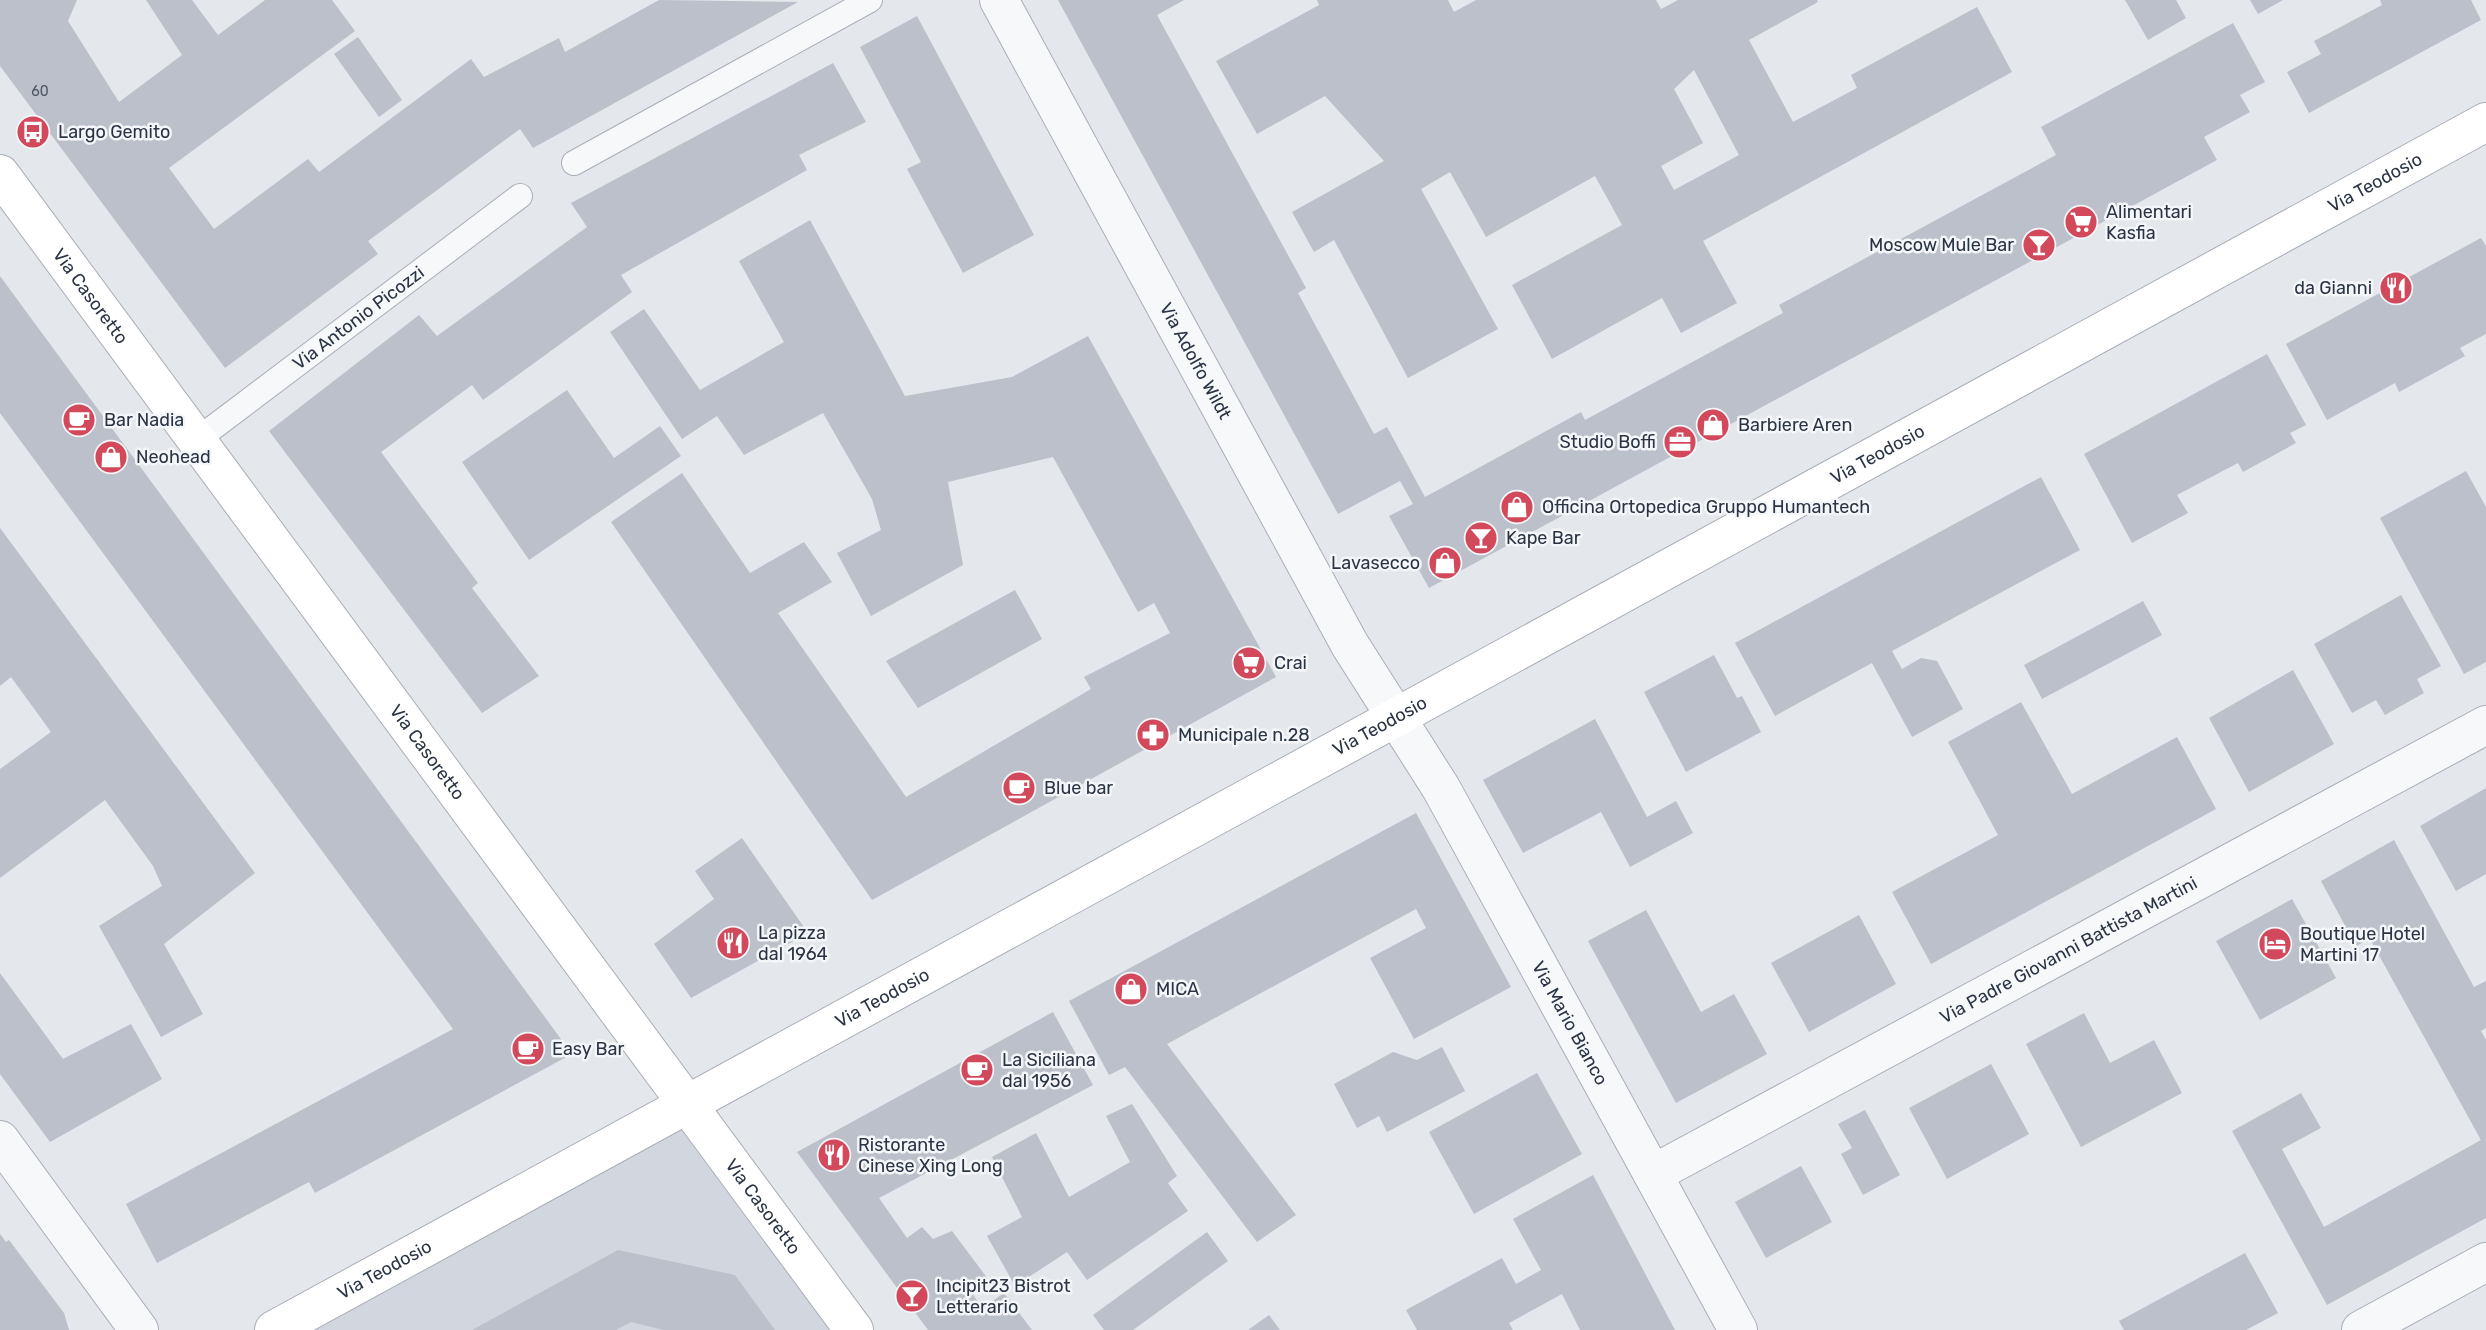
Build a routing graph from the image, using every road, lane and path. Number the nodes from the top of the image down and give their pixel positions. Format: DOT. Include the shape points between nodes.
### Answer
graph roads {
  1 [pos="870,0"];
  2 [pos="999,0"];
  3 [pos="2486,122"];
  4 [pos="574,163"];
  5 [pos="0,174"];
  6 [pos="520,196"];
  7 [pos="198,439"];
  8 [pos="1397,719"];
  9 [pos="2486,725"];
  10 [pos="688,1102"];
  11 [pos="0,1140"];
  12 [pos="1653,1174"];
  13 [pos="2486,1262"];
  14 [pos="139,1330"];
  15 [pos="274,1330"];
  16 [pos="854,1330"];
  17 [pos="1738,1330"];
  18 [pos="2361,1330"];
  1 -- 4 [label="lane"];
  2 -- 8 [label="street, Via Adolfo Wildt" via="1350,645"];
  3 -- 8 [label="street, Via Teodosio"];
  5 -- 7 [label="street, Via Casoretto"];
  6 -- 7 [label="lane, Via Antonio Picozzi"];
  7 -- 10 [label="street, Via Casoretto"];
  8 -- 10 [label="street, Via Teodosio"];
  8 -- 12 [label="street, Via Mario Bianco" via="1441,788"];
  9 -- 12 [label="street, Via Padre Giovanni Battista Martini"];
  10 -- 15 [label="street, Via Teodosio"];
  10 -- 16 [label="street, Via Casoretto"];
  11 -- 14 [label="street"];
  12 -- 17 [label="street, Via Mario Bianco"];
  13 -- 18 [label="street"];
}
